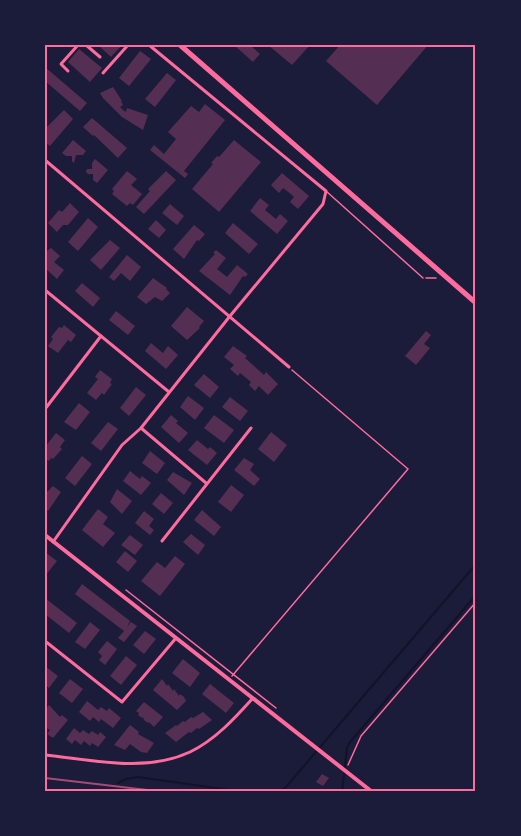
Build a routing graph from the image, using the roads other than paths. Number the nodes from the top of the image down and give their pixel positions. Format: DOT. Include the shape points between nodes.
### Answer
graph roads {
  1 [pos="78,45"];
  2 [pos="86,45"];
  3 [pos="128,45"];
  4 [pos="149,45"];
  5 [pos="180,45"];
  6 [pos="100,57"];
  7 [pos="68,71"];
  8 [pos="104,73"];
  9 [pos="45,160"];
  10 [pos="326,190"];
  11 [pos="423,278"];
  12 [pos="45,290"];
  13 [pos="476,303"];
  14 [pos="230,316"];
  15 [pos="101,336"];
  16 [pos="289,367"];
  17 [pos="169,392"];
  18 [pos="45,409"];
  19 [pos="141,428"];
  20 [pos="251,428"];
  21 [pos="206,483"];
  22 [pos="45,535"];
  23 [pos="162,540"];
  24 [pos="53,542"];
  25 [pos="176,638"];
  26 [pos="45,641"];
  27 [pos="253,698"];
  28 [pos="45,755"];
  29 [pos="371,791"];
  1 -- 7 [label="street" via="61,64"];
  2 -- 6 [label="street"];
  3 -- 8 [label="street"];
  4 -- 10 [label="street"];
  5 -- 13 [label="main road"];
  9 -- 14 [label="street"];
  10 -- 11 [label="lane"];
  10 -- 14 [label="street" via="323,204"];
  12 -- 15 [label="street"];
  14 -- 16 [label="street"];
  14 -- 17 [label="street"];
  15 -- 17 [label="street"];
  15 -- 18 [label="street"];
  17 -- 19 [label="street"];
  19 -- 21 [label="street"];
  19 -- 24 [label="street" via="122,445"];
  20 -- 21 [label="street"];
  21 -- 23 [label="street"];
  22 -- 24 [label="street"];
  24 -- 25 [label="street"];
  25 -- 26 [label="street" via="122,702"];
  25 -- 27 [label="street"];
  27 -- 28 [label="street" via="224,729 192,751 165,761 131,764"];
  27 -- 29 [label="street"];
}
